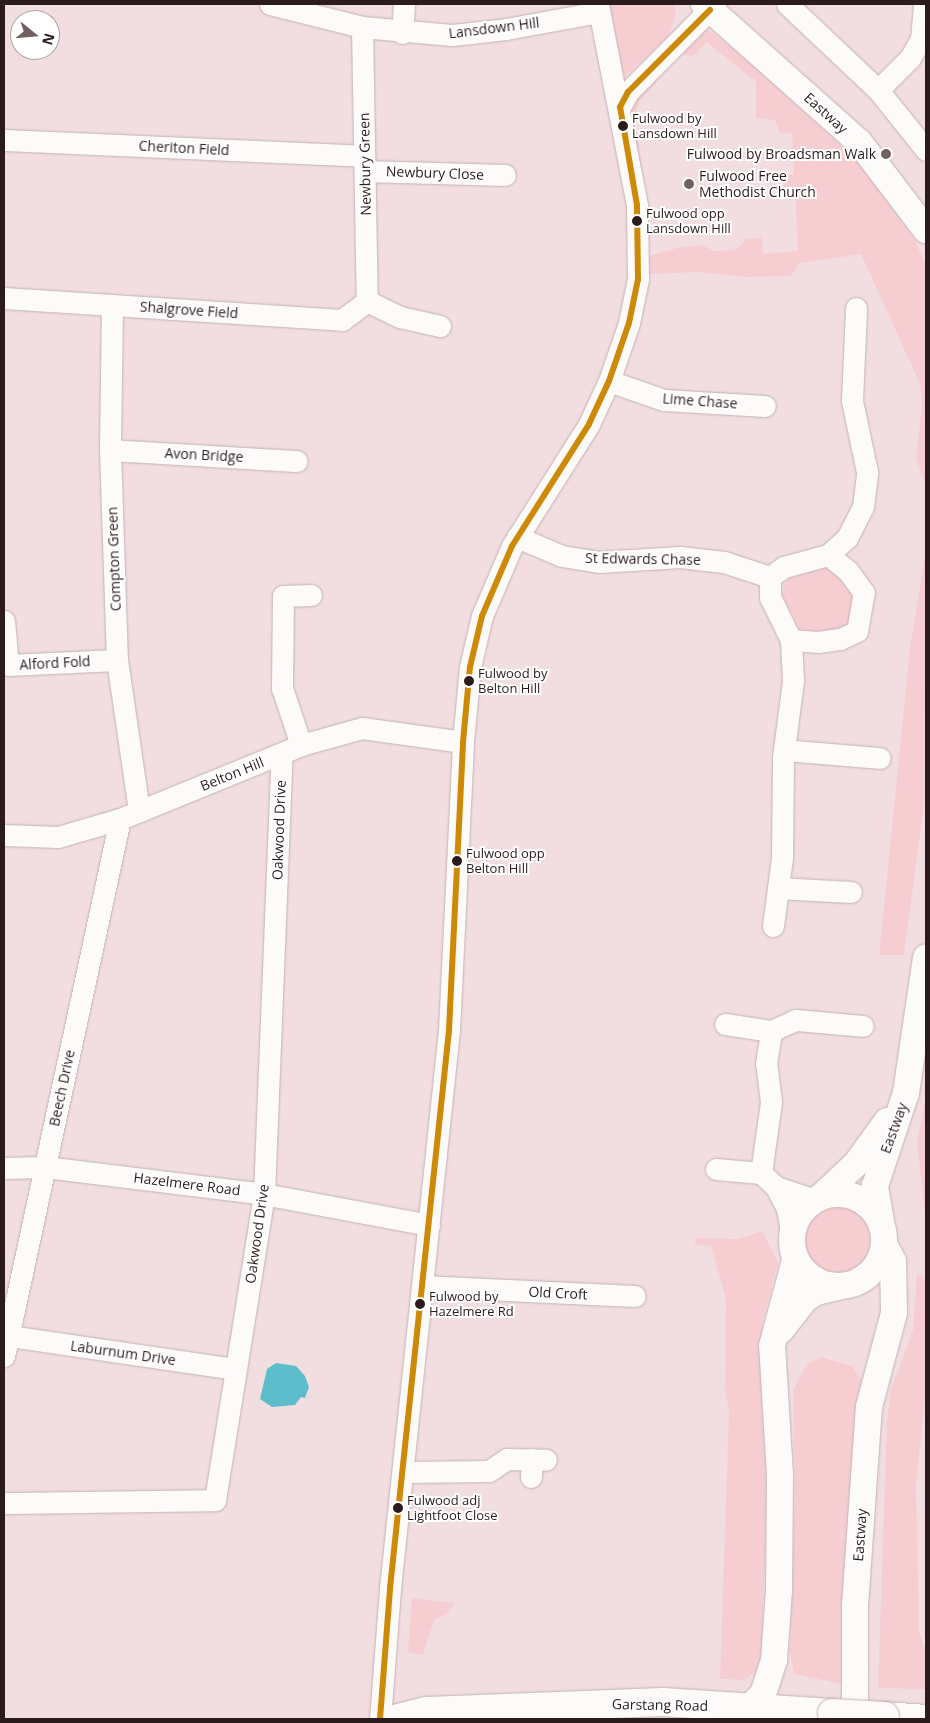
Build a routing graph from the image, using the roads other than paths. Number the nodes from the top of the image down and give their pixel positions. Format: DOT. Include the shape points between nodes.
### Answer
graph roads {
  1 [pos="270,4"];
  2 [pos="404,4"];
  3 [pos="787,4"];
  4 [pos="924,4"];
  5 [pos="710,6"];
  6 [pos="599,8"];
  7 [pos="362,27"];
  8 [pos="402,33"];
  9 [pos="878,90"];
  10 [pos="620,107"];
  11 [pos="4,140"];
  12 [pos="926,150"];
  13 [pos="365,163"];
  14 [pos="504,175"];
  15 [pos="926,230"];
  16 [pos="4,298"];
  17 [pos="367,301"];
  18 [pos="112,305"];
  19 [pos="856,308"];
  20 [pos="440,326"];
  21 [pos="609,381"];
  22 [pos="764,406"];
  23 [pos="110,450"];
  24 [pos="298,461"];
  25 [pos="517,537"];
  26 [pos="828,555"];
  27 [pos="770,577"];
  28 [pos="311,595"];
  29 [pos="4,620"];
  30 [pos="791,640"];
  31 [pos="117,660"];
  32 [pos="463,742"];
  33 [pos="301,745"];
  34 [pos="784,750"];
  35 [pos="282,755"];
  36 [pos="880,758"];
  37 [pos="129,815"];
  38 [pos="4,835"];
  39 [pos="778,888"];
  40 [pos="851,892"];
  41 [pos="774,926"];
  42 [pos="926,957"];
  43 [pos="725,1024"];
  44 [pos="863,1026"];
  45 [pos="771,1031"];
  46 [pos="906,1093"];
  47 [pos="45,1167"];
  48 [pos="4,1168"];
  49 [pos="716,1169"];
  50 [pos="769,1180"];
  51 [pos="264,1194"];
  52 [pos="818,1198"];
  53 [pos="429,1225"];
  54 [pos="883,1233"];
  55 [pos="792,1234"];
  56 [pos="796,1260"];
  57 [pos="422,1286"];
  58 [pos="843,1287"];
  59 [pos="635,1296"];
  60 [pos="9,1336"];
  61 [pos="772,1346"];
  62 [pos="885,1354"];
  63 [pos="4,1356"];
  64 [pos="236,1369"];
  65 [pos="536,1465"];
  66 [pos="404,1472"];
  67 [pos="4,1503"];
  68 [pos="774,1660"];
  69 [pos="748,1709"];
  70 [pos="797,1710"];
  71 [pos="843,1716"];
  72 [pos="926,1718"];
  73 [pos="380,1719"];
  74 [pos="394,1719"];
  1 -- 7 [label="street, Lansdown Hill"];
  2 -- 8 [label="street"];
  3 -- 9 [label="street"];
  4 -- 9 [label="street" via="921,39 910,58"];
  5 -- 10 [label="street" via="628,92"];
  5 -- 15 [label="main road, Eastway" via="859,142"];
  6 -- 8 [label="street, Lansdown Hill" via="506,29 452,35"];
  6 -- 10 [label="street"];
  7 -- 8 [label="street, Lansdown Hill"];
  7 -- 13 [label="street, Newbury Green"];
  9 -- 12 [label="street"];
  10 -- 21 [label="street" via="637,205 638,279 629,323"];
  11 -- 13 [label="street, Cheriton Field"];
  13 -- 14 [label="street, Newbury Close"];
  13 -- 17 [label="street, Newbury Green"];
  16 -- 18 [label="street, Shalgrove Field"];
  17 -- 18 [label="street, Shalgrove Field" via="342,320"];
  17 -- 20 [label="street" via="400,316"];
  18 -- 23 [label="street, Compton Green"];
  19 -- 26 [label="street" via="852,401 867,472 863,507 847,538"];
  21 -- 22 [label="street, Lime Chase" via="664,400"];
  21 -- 25 [label="street" via="589,424"];
  23 -- 24 [label="street, Avon Bridge"];
  23 -- 31 [label="street, Compton Green"];
  25 -- 27 [label="street, St Edwards Chase" via="562,556 599,562 680,557 724,562"];
  25 -- 32 [label="street" via="482,616 470,667"];
  26 -- 27 [label="street" via="784,567"];
  26 -- 30 [label="street" via="848,571 864,593 857,631 840,639"];
  27 -- 30 [label="street" via="770,597"];
  28 -- 33 [label="street" via="283,596 282,688"];
  29 -- 31 [label="street, Alford Fold" via="8,665"];
  30 -- 34 [label="street" via="794,681"];
  31 -- 37 [label="street, Compton Green"];
  32 -- 33 [label="street, Belton Hill" via="362,728"];
  32 -- 53 [label="street" via="449,1030"];
  33 -- 35 [label="street, Belton Hill"];
  34 -- 36 [label="street"];
  34 -- 39 [label="street"];
  35 -- 37 [label="street, Belton Hill"];
  35 -- 51 [label="street, Oakwood Drive"];
  37 -- 38 [label="street, Belton Hill" via="58,837"];
  37 -- 47 [label="street, Beech Drive"];
  39 -- 40 [label="street"];
  39 -- 41 [label="street"];
  42 -- 46 [label="main road, Eastway"];
  43 -- 45 [label="street"];
  44 -- 45 [label="street" via="796,1020"];
  45 -- 50 [label="street" via="766,1064 771,1102"];
  46 -- 52 [label="main road, Eastway" via="856,1164"];
  46 -- 54 [label="main road, Eastway" via="878,1173 875,1193"];
  47 -- 48 [label="street, Hazelmere Road"];
  47 -- 51 [label="street, Hazelmere Road"];
  47 -- 60 [label="street, Beech Drive"];
  49 -- 50 [label="street"];
  50 -- 52 [label="street"];
  50 -- 55 [label="street" via="787,1209"];
  51 -- 53 [label="street, Hazelmere Road"];
  51 -- 64 [label="street, Oakwood Drive"];
  52 -- 54 [label="main road" via="846,1194 863,1201"];
  52 -- 55 [label="main road" via="796,1219"];
  53 -- 57 [label="street"];
  54 -- 58 [label="main road" via="875,1269 861,1281"];
  54 -- 62 [label="main road, Eastway" via="893,1261 894,1284 894,1313"];
  55 -- 56 [label="main road"];
  56 -- 58 [label="main road" via="813,1280"];
  56 -- 61 [label="main road"];
  57 -- 59 [label="street, Old Croft"];
  57 -- 66 [label="street"];
  58 -- 61 [label="main road" via="816,1292 805,1299 786,1321"];
  58 -- 62 [label="main road, Eastway" via="868,1290 875,1298 884,1322"];
  60 -- 63 [label="street, Beech Drive"];
  60 -- 64 [label="street, Laburnum Drive"];
  61 -- 68 [label="main road" via="780,1475"];
  62 -- 71 [label="main road, Eastway" via="869,1407 855,1606"];
  64 -- 67 [label="street, Oakwood Drive" via="215,1500"];
  65 -- 66 [label="street" via="507,1459 489,1471"];
  66 -- 73 [label="street" via="390,1588"];
  68 -- 69 [label="main road" via="763,1694"];
  68 -- 70 [label="main road" via="781,1692"];
  69 -- 70 [label="highway, Garstang Road"];
  69 -- 74 [label="highway, Garstang Road" via="663,1702 427,1711"];
  70 -- 71 [label="highway, Garstang Road"];
  71 -- 72 [label="highway, Garstang Road, bridge"];
}
